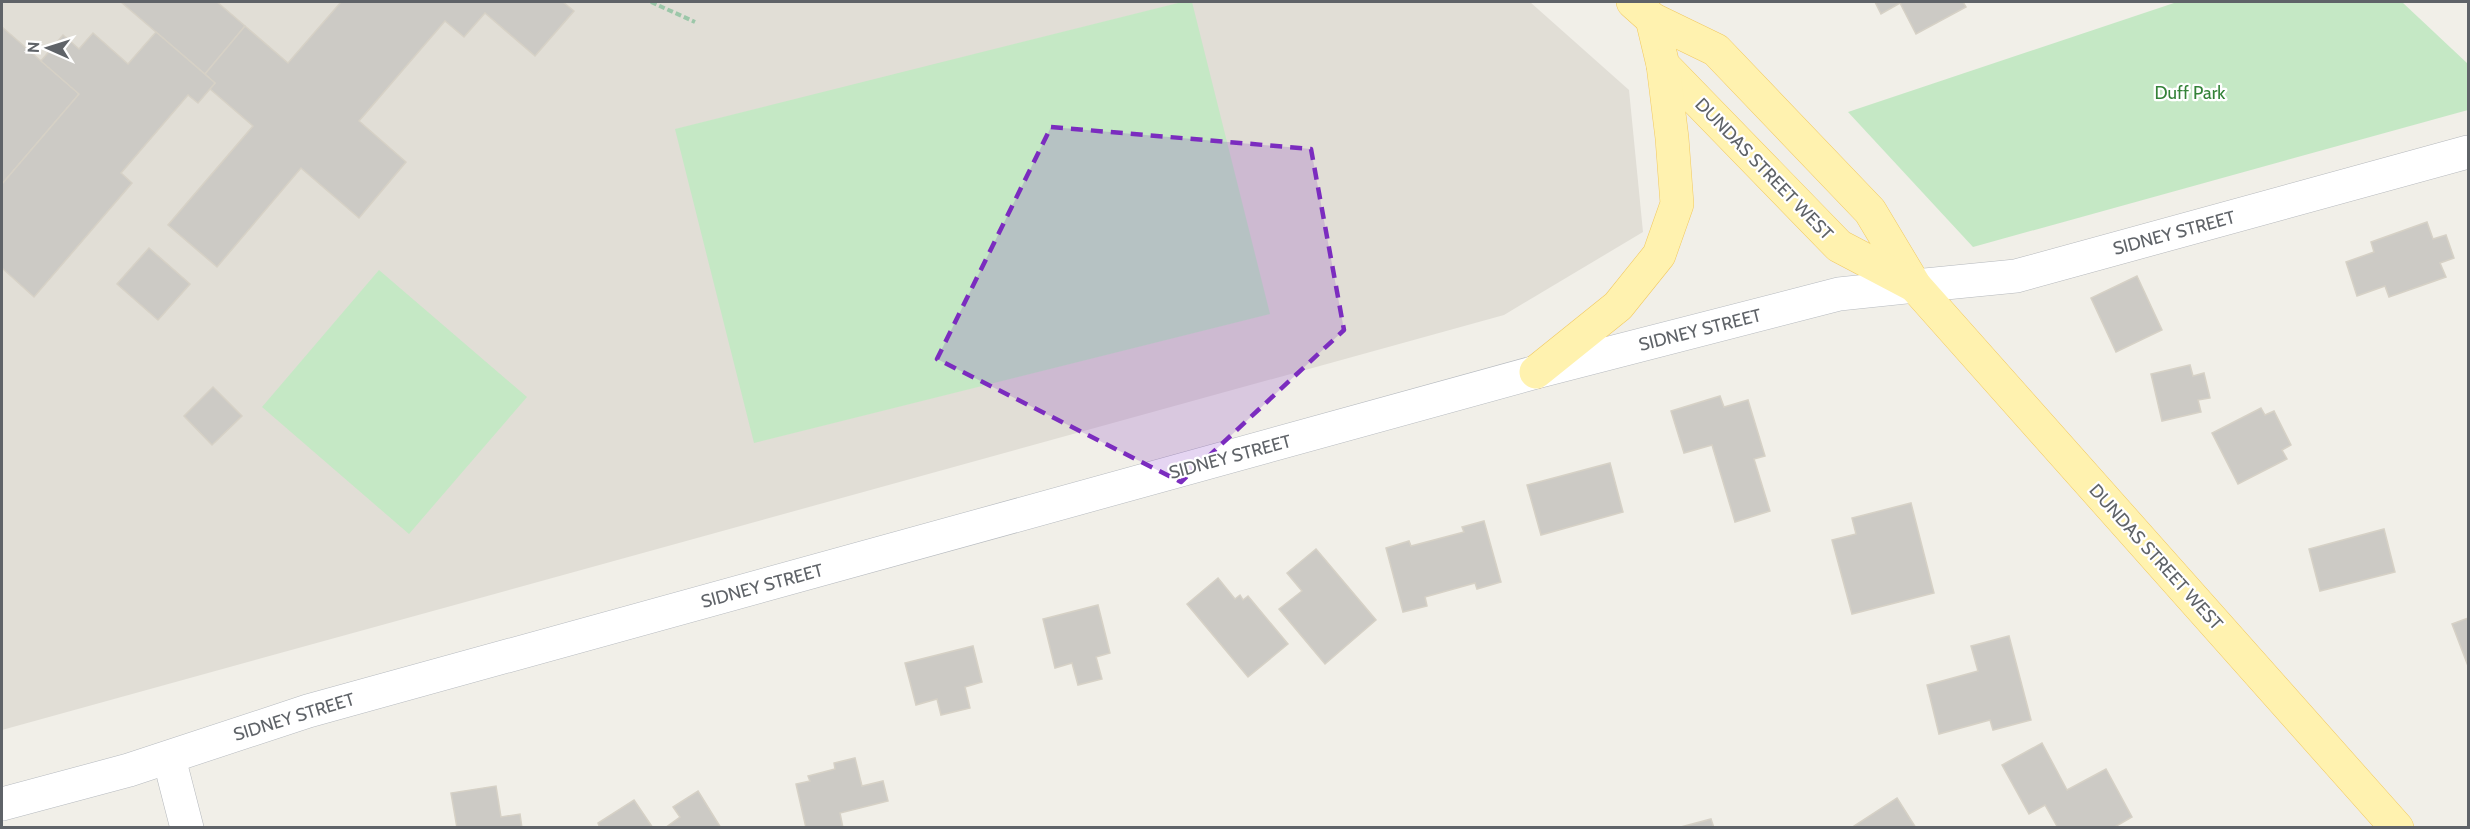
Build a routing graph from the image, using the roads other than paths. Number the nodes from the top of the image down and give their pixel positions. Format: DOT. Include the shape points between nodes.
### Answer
graph roads {
  1 [pos="1642,10"];
  2 [pos="1663,65"];
  3 [pos="2469,152"];
  4 [pos="1915,286"];
  5 [pos="1536,372"];
  6 [pos="169,758"];
  7 [pos="2,804"];
  8 [pos="187,828"];
  9 [pos="2397,828"];
  1 -- 2 [label="main road, DUNDAS STREET WEST"];
  1 -- 4 [label="main road, DUNDAS STREET WEST" via="1716,50 1870,211"];
  2 -- 4 [label="main road, DUNDAS STREET WEST" via="1839,246"];
  2 -- 5 [label="main road" via="1677,204 1659,255 1618,306"];
  3 -- 4 [label="main road, SIDNEY STREET" via="2016,276"];
  4 -- 5 [label="main road, SIDNEY STREET" via="1839,294"];
  4 -- 9 [label="main road, DUNDAS STREET WEST"];
  5 -- 6 [label="main road, SIDNEY STREET" via="308,711"];
  6 -- 7 [label="main road, SIDNEY STREET"];
  6 -- 8 [label="main road"];
}
